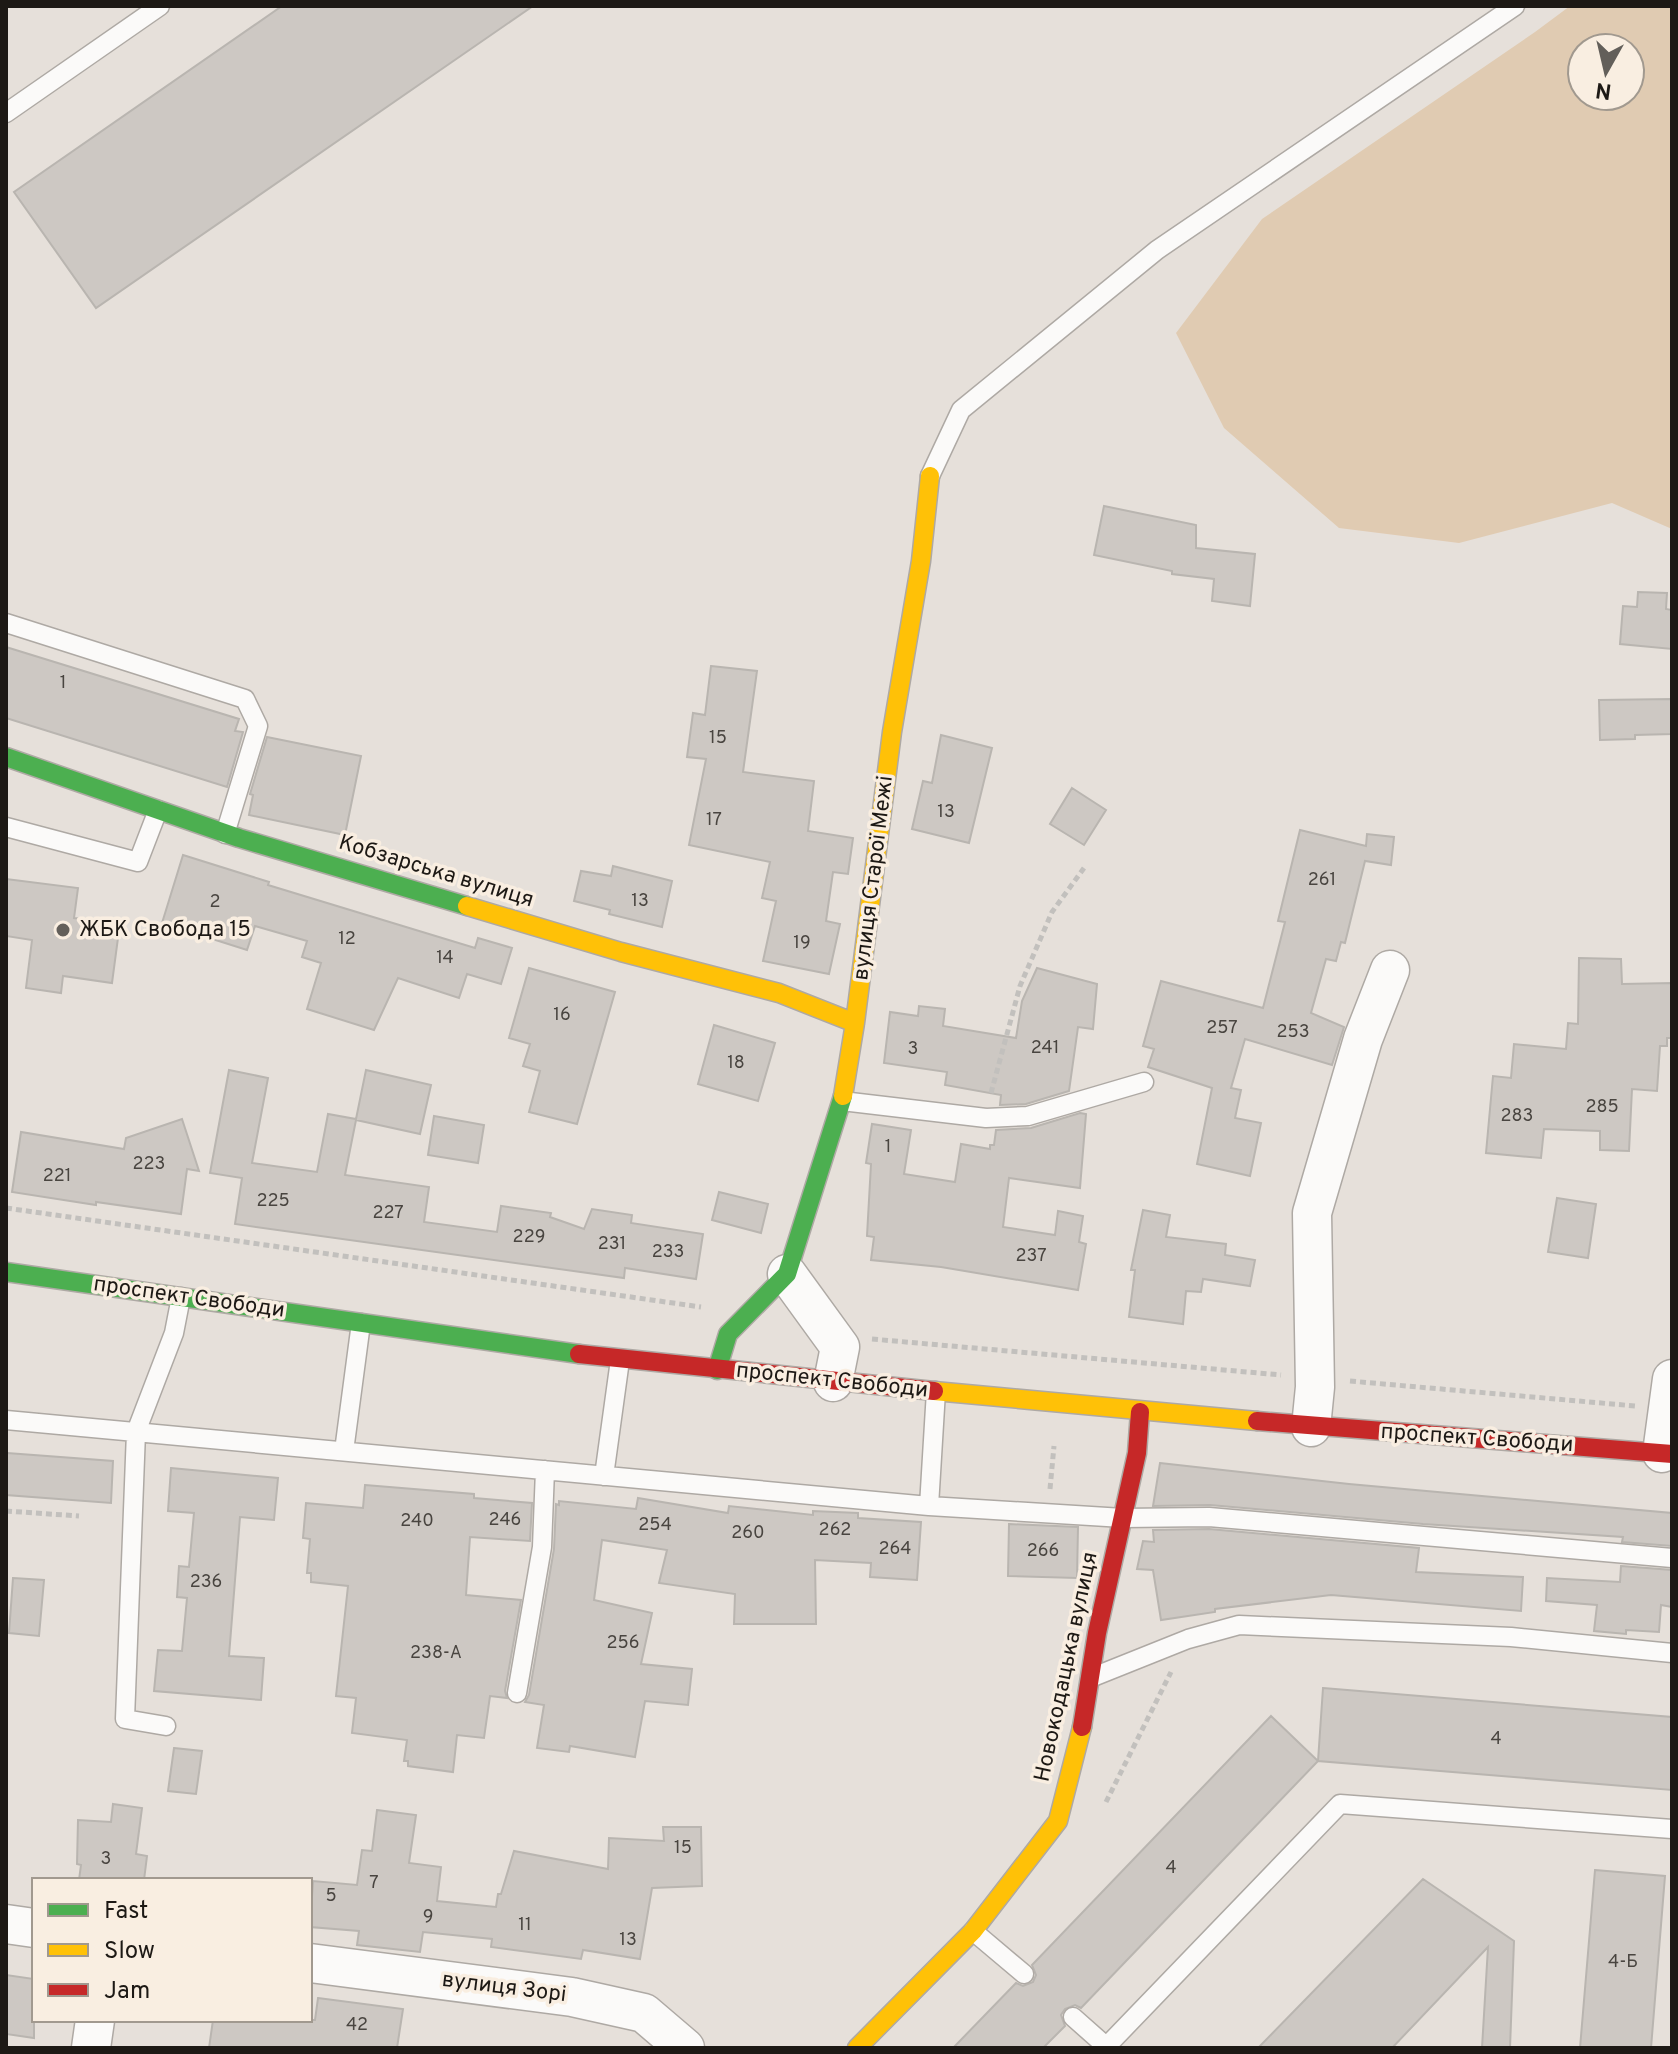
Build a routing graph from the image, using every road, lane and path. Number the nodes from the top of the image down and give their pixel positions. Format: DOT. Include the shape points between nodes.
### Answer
graph roads {
  1 [pos="160,6"];
  2 [pos="1515,6"];
  3 [pos="6,113"];
  4 [pos="930,476"];
  5 [pos="6,623"];
  6 [pos="6,757"];
  7 [pos="158,810"];
  8 [pos="6,827"];
  9 [pos="225,834"];
  10 [pos="1084,868"];
  11 [pos="1390,970"];
  12 [pos="855,1023"];
  13 [pos="1144,1082"];
  14 [pos="842,1101"];
  15 [pos="986,1118"];
  16 [pos="6,1272"];
  17 [pos="787,1274"];
  18 [pos="181,1297"];
  19 [pos="361,1323"];
  20 [pos="1063,1356"];
  21 [pos="620,1360"];
  22 [pos="1062,1366"];
  23 [pos="717,1370"];
  24 [pos="1672,1379"];
  25 [pos="833,1382"];
  26 [pos="936,1391"];
  27 [pos="1140,1412"];
  28 [pos="6,1420"];
  29 [pos="1311,1427"];
  30 [pos="136,1432"];
  31 [pos="1054,1446"];
  32 [pos="344,1451"];
  33 [pos="1667,1453"];
  34 [pos="545,1470"];
  35 [pos="604,1476"];
  36 [pos="929,1506"];
  37 [pos="6,1511"];
  38 [pos="1048,1513"];
  39 [pos="79,1516"];
  40 [pos="1123,1518"];
  41 [pos="1672,1558"];
  42 [pos="1672,1653"];
  43 [pos="1091,1677"];
  44 [pos="517,1693"];
  45 [pos="166,1726"];
  46 [pos="1672,1829"];
  47 [pos="6,1924"];
  48 [pos="32,1928"];
  49 [pos="973,1931"];
  50 [pos="312,1963"];
  51 [pos="1024,1974"];
  52 [pos="1073,2017"];
  53 [pos="95,2022"];
  54 [pos="91,2048"];
  55 [pos="685,2048"];
  56 [pos="857,2048"];
  57 [pos="1106,2048"];
  1 -- 3 [label="lane"];
  2 -- 4 [label="lane" via="1157,250 961,410"];
  4 -- 12 [label="street, вулиця Старої Межі"];
  5 -- 9 [label="lane" via="245,699 258,726"];
  6 -- 7 [label="street, Кобзарська вулиця"];
  7 -- 8 [label="lane" via="138,862"];
  7 -- 9 [label="street, Кобзарська вулиця"];
  9 -- 12 [label="street, Кобзарська вулиця" via="621,952 779,993"];
  10 -- 15 [label="path" via="1052,912 1020,986"];
  11 -- 29 [label="street" via="1363,1039 1312,1213"];
  12 -- 14 [label="street, вулиця Старої Межі"];
  13 -- 15 [label="lane" via="1028,1116"];
  14 -- 15 [label="lane"];
  14 -- 17 [label="street, вулиця Старої Межі"];
  16 -- 18 [label="street, проспект Свободи"];
  17 -- 23 [label="street, вулиця Старої Межі" via="728,1334"];
  17 -- 25 [label="street" via="840,1347"];
  18 -- 19 [label="street, проспект Свободи"];
  18 -- 30 [label="lane" via="174,1333"];
  19 -- 21 [label="street, проспект Свободи"];
  19 -- 32 [label="lane"];
  20 -- 22 [label="path"];
  21 -- 23 [label="street, проспект Свободи"];
  21 -- 35 [label="lane"];
  23 -- 25 [label="street, проспект Свободи"];
  24 -- 33 [label="street, проспект Свободи"];
  25 -- 26 [label="street, проспект Свободи"];
  26 -- 27 [label="street, проспект Свободи"];
  26 -- 36 [label="lane"];
  27 -- 29 [label="street, проспект Свободи"];
  27 -- 40 [label="street, Новокодацька вулиця"];
  28 -- 30 [label="lane"];
  29 -- 33 [label="street, проспект Свободи"];
  30 -- 32 [label="lane"];
  30 -- 45 [label="lane" via="125,1719"];
  31 -- 38 [label="path"];
  32 -- 34 [label="lane"];
  34 -- 35 [label="lane"];
  34 -- 44 [label="lane" via="542,1547"];
  35 -- 36 [label="lane"];
  36 -- 38 [label="lane"];
  37 -- 39 [label="path"];
  38 -- 40 [label="lane"];
  40 -- 41 [label="lane" via="1209,1517"];
  40 -- 43 [label="street, Новокодацька вулиця"];
  42 -- 43 [label="lane" via="1511,1637 1239,1625"];
  43 -- 49 [label="street, Новокодацька вулиця" via="1058,1821"];
  46 -- 57 [label="lane" via="1340,1804"];
  47 -- 48 [label="street"];
  49 -- 51 [label="lane"];
  49 -- 56 [label="street, Новокодацька вулиця"];
  50 -- 55 [label="street, вулиця Зорі" via="572,1997 644,2013"];
  52 -- 57 [label="lane"];
  53 -- 54 [label="street"];
}
